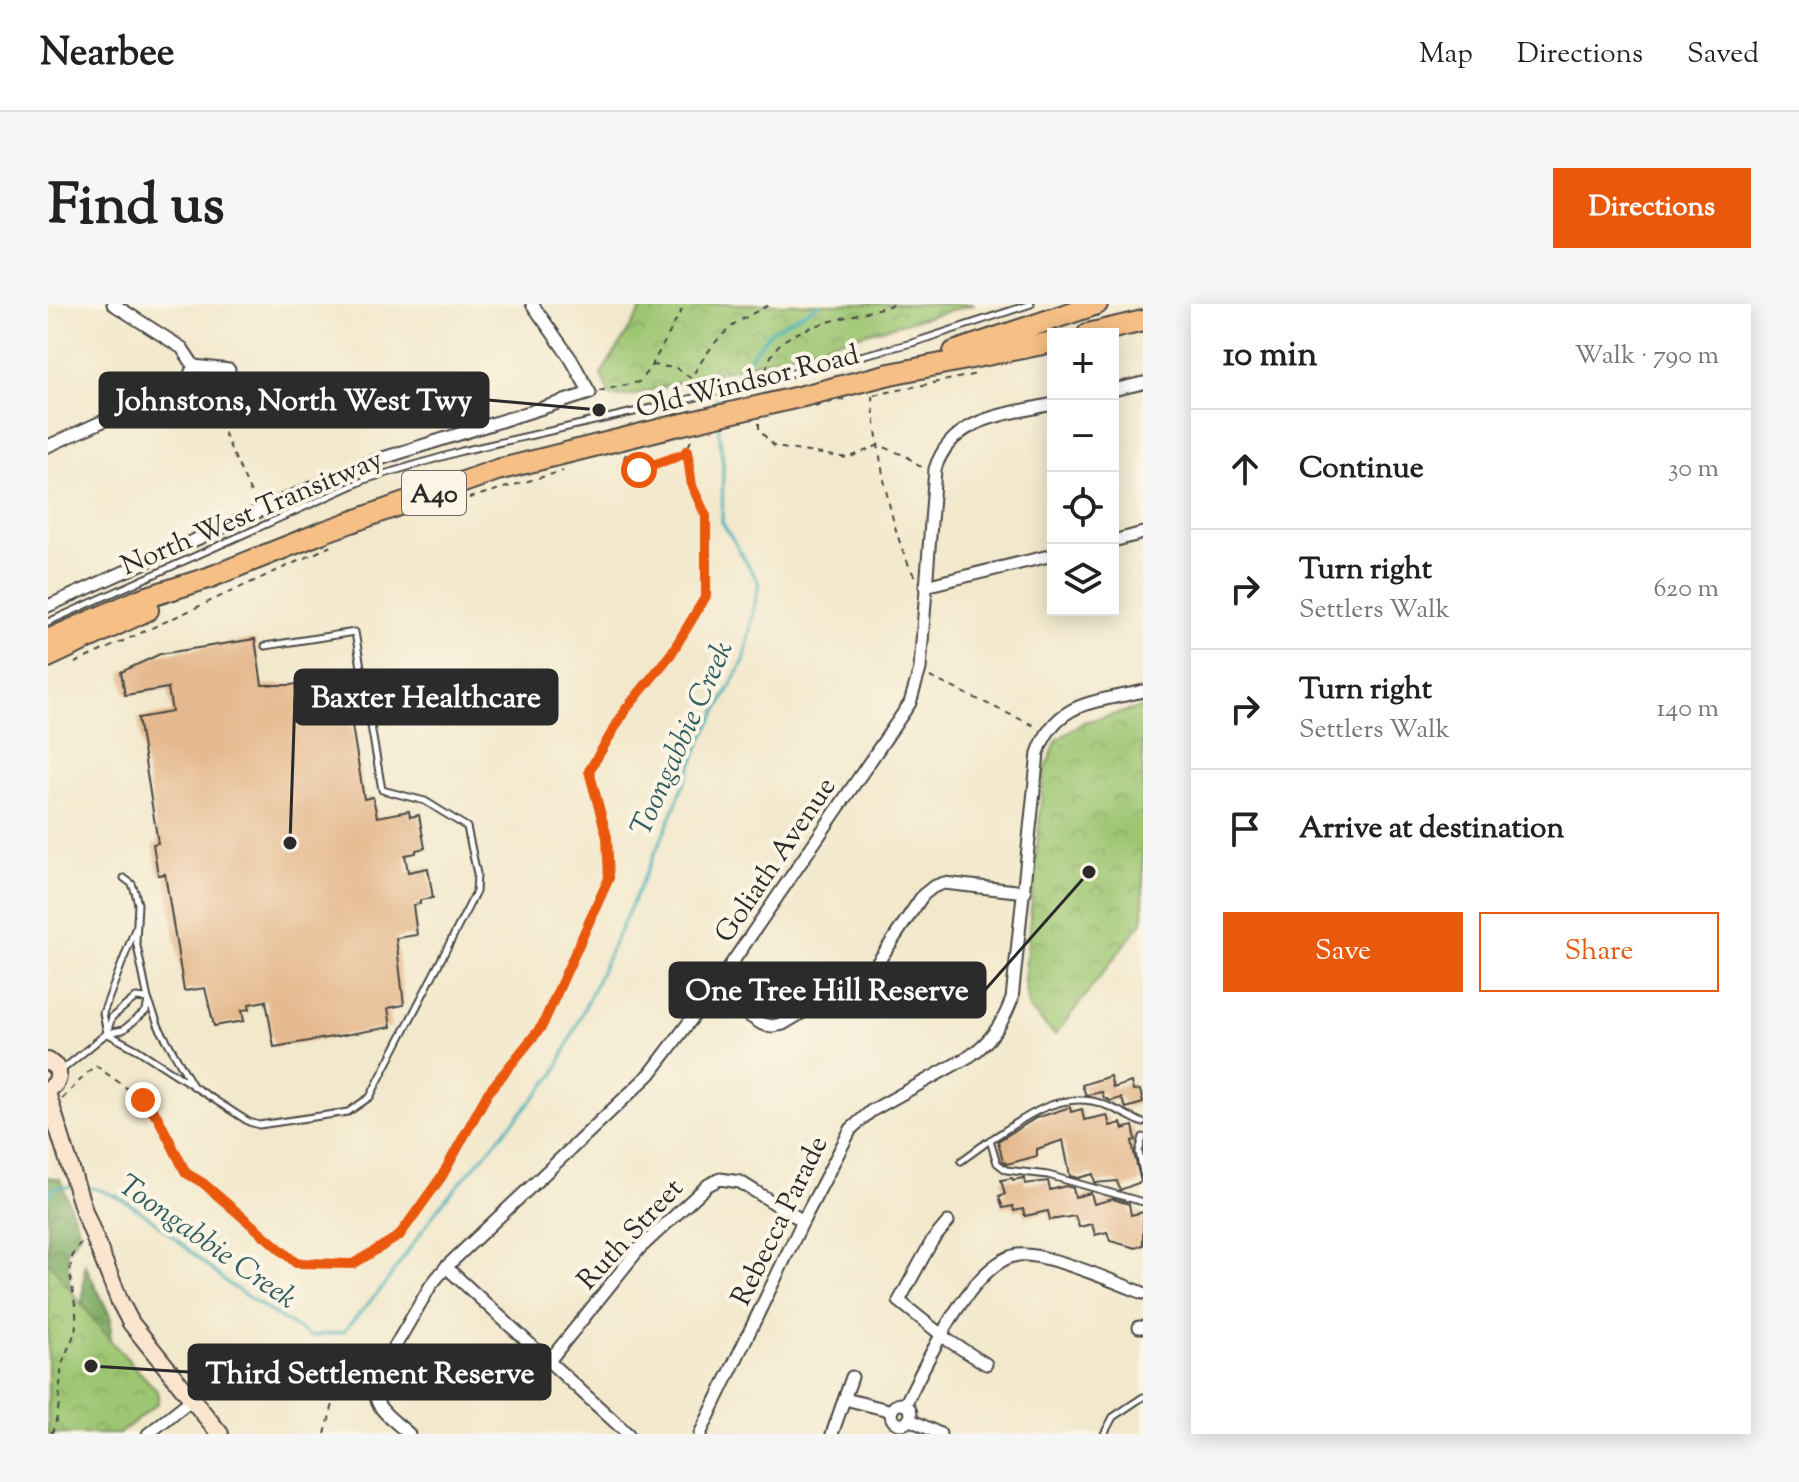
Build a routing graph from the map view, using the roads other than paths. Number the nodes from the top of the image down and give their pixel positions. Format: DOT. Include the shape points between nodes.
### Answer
graph roads {
  1 [pos="113,304"];
  2 [pos="532,304"];
  3 [pos="1031,304"];
  4 [pos="1097,304"];
  5 [pos="1143,321"];
  6 [pos="1113,328"];
  7 [pos="1047,343"];
  8 [pos="194,366"];
  9 [pos="229,370"];
  10 [pos="890,374"];
  11 [pos="1143,383"];
  12 [pos="1119,389"];
  13 [pos="1047,405"];
  14 [pos="48,446"];
  15 [pos="1143,533"];
  16 [pos="1119,539"];
  17 [pos="1047,556"];
  18 [pos="208,578"];
  19 [pos="925,586"];
  20 [pos="48,606"];
  21 [pos="48,622"];
  22 [pos="48,640"];
  23 [pos="265,646"];
  24 [pos="48,657"];
  25 [pos="1143,691"];
  26 [pos="124,878"];
  27 [pos="1025,892"];
  28 [pos="138,922"];
  29 [pos="712,992"];
  30 [pos="148,999"];
  31 [pos="107,1033"];
  32 [pos="53,1067"];
  33 [pos="193,1086"];
  34 [pos="48,1089"];
  35 [pos="55,1098"];
  36 [pos="1143,1123"];
  37 [pos="1143,1137"];
  38 [pos="990,1140"];
  39 [pos="961,1161"];
  40 [pos="1143,1173"];
  41 [pos="1143,1202"];
  42 [pos="803,1221"];
  43 [pos="948,1222"];
  44 [pos="446,1267"];
  45 [pos="1143,1293"];
  46 [pos="941,1332"];
  47 [pos="549,1361"];
  48 [pos="986,1364"];
  49 [pos="852,1377"];
  50 [pos="1143,1397"];
  51 [pos="192,1399"];
  52 [pos="845,1399"];
  53 [pos="905,1405"];
  54 [pos="892,1411"];
  55 [pos="909,1419"];
  56 [pos="625,1433"];
  57 [pos="148,1434"];
  58 [pos="220,1434"];
  59 [pos="409,1434"];
  60 [pos="700,1434"];
  61 [pos="832,1434"];
  62 [pos="940,1434"];
  63 [pos="1104,1434"];
  1 -- 8 [label="street" via="182,348"];
  2 -- 20 [label="street" via="590,393 364,464"];
  3 -- 21 [label="lane, North West Transitway, bridge" via="922,340 462,451 367,479"];
  4 -- 10 [label="highway, Old Windsor Road / A40"];
  5 -- 6 [label="highway"];
  7 -- 10 [label="highway, Old Windsor Road / A40"];
  8 -- 9 [label="street"];
  8 -- 14 [label="street" via="185,384"];
  10 -- 18 [label="highway, Old Windsor Road / A40, bridge" via="497,470"];
  11 -- 12 [label="street"];
  13 -- 19 [label="street, Goliath Avenue" via="979,422 963,429 940,452"];
  15 -- 16 [label="street"];
  17 -- 19 [label="street"];
  18 -- 22 [label="highway, Old Windsor Road / A40" via="141,599"];
  18 -- 24 [label="highway, Old Windsor Road / A40"];
  19 -- 29 [label="street, Goliath Avenue" via="919,672 910,703"];
  23 -- 33 [label="lane" via="355,632 382,790 425,801 467,827 476,892 377,1086 359,1107 259,1125"];
  25 -- 27 [label="street, Rebecca Parade" via="1062,713 1045,731 1038,753"];
  26 -- 28 [label="lane" via="135,892"];
  27 -- 29 [label="street" via="944,883 933,887 867,974 783,1024 756,1021"];
  27 -- 42 [label="street, Rebecca Parade" via="1012,999 993,1036 970,1056 871,1111 851,1129"];
  28 -- 30 [label="lane" via="136,941"];
  28 -- 31 [label="lane" via="103,1013"];
  29 -- 44 [label="street, Goliath Avenue" via="650,1074"];
  30 -- 31 [label="lane" via="146,1011 123,1030"];
  30 -- 31 [label="lane" via="135,998 112,1017"];
  30 -- 33 [label="lane"];
  31 -- 32 [label="lane" via="78,1060"];
  31 -- 33 [label="lane"];
  32 -- 34 [label="street" via="57,1081"];
  35 -- 51 [label="street" via="67,1158 107,1276 131,1323"];
  36 -- 38 [label="lane" via="1095,1102 1062,1101"];
  37 -- 40 [label="lane"];
  38 -- 39 [label="lane"];
  38 -- 41 [label="lane" via="997,1163 1006,1170 1048,1175"];
  42 -- 47 [label="street, Ruth Street" via="740,1182 720,1179 708,1185 639,1249"];
  42 -- 60 [label="street, Rebecca Parade"];
  43 -- 46 [label="street" via="899,1301"];
  44 -- 47 [label="street"];
  44 -- 59 [label="street, Goliath Avenue" via="373,1391 376,1404"];
  45 -- 46 [label="street" via="1057,1261 1018,1255 979,1280"];
  46 -- 48 [label="street"];
  46 -- 53 [label="street"];
  47 -- 56 [label="street"];
  49 -- 52 [label="street"];
  50 -- 63 [label="lane" via="1113,1417"];
  51 -- 57 [label="street"];
  51 -- 58 [label="street"];
  52 -- 54 [label="street"];
  52 -- 61 [label="street"];
  53 -- 54 [label="street"];
  53 -- 55 [label="street"];
  54 -- 55 [label="street" via="899,1423"];
  55 -- 62 [label="street"];
}
